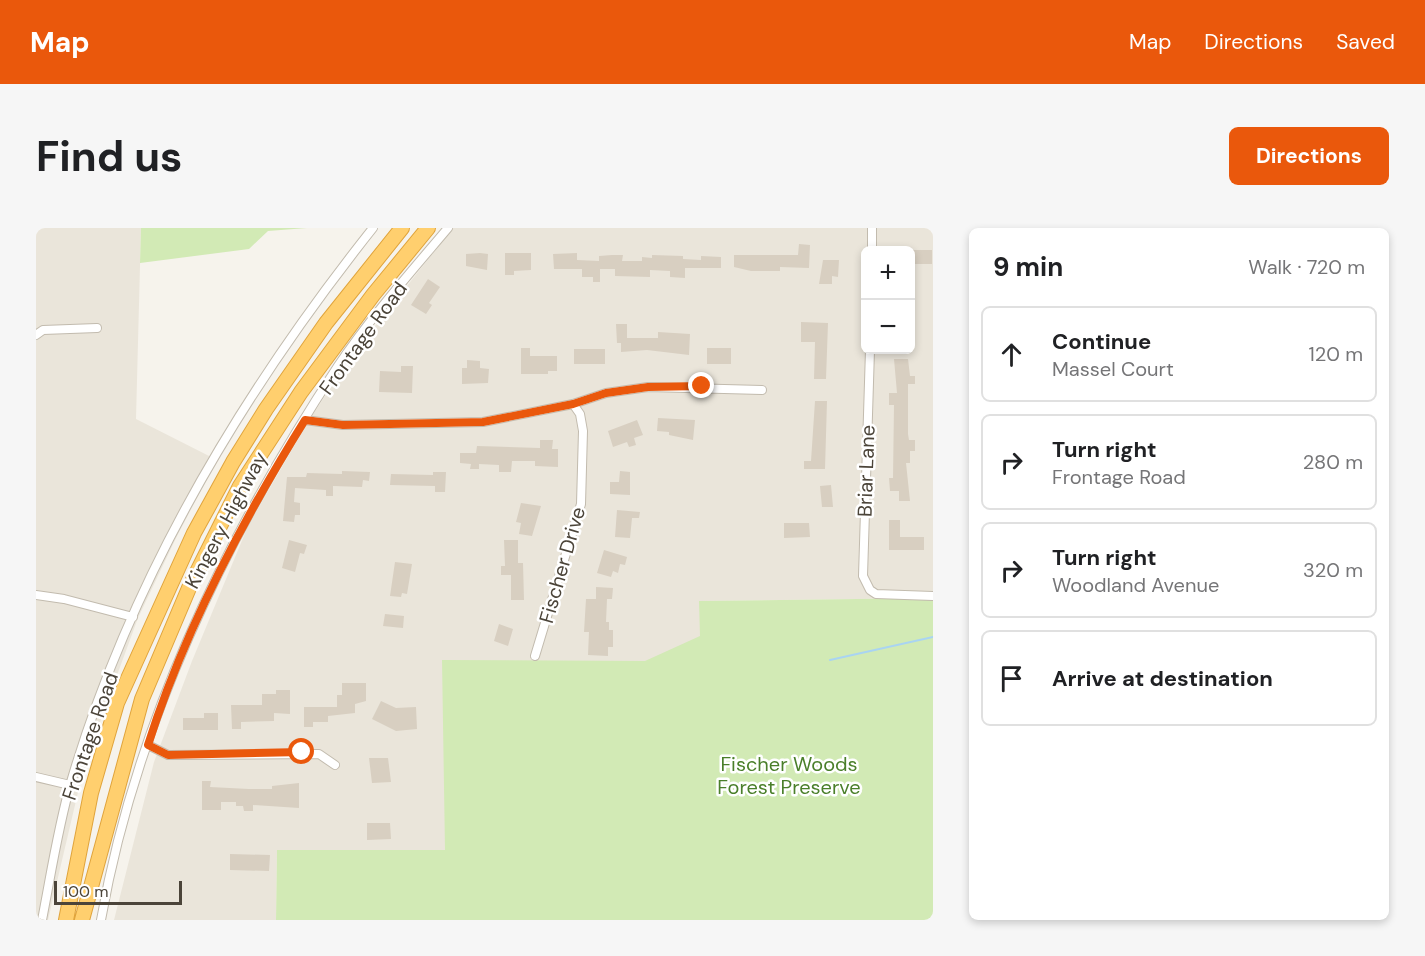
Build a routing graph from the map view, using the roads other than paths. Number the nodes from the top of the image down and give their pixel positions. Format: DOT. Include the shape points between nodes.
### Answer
graph roads {
  1 [pos="373,228"];
  2 [pos="402,228"];
  3 [pos="428,228"];
  4 [pos="448,228"];
  5 [pos="872,228"];
  6 [pos="872,246"];
  7 [pos="97,328"];
  8 [pos="36,334"];
  9 [pos="870,354"];
  10 [pos="762,390"];
  11 [pos="573,404"];
  12 [pos="305,420"];
  13 [pos="36,595"];
  14 [pos="933,596"];
  15 [pos="133,617"];
  16 [pos="535,656"];
  17 [pos="148,745"];
  18 [pos="335,765"];
  19 [pos="36,777"];
  20 [pos="70,785"];
  21 [pos="42,920"];
  22 [pos="66,920"];
  23 [pos="82,920"];
  24 [pos="101,920"];
  1 -- 15 [label="street, Frontage Road" via="291,336 210,460"];
  2 -- 22 [label="highway, Kingery Highway" via="326,323 266,409 194,533 117,703 91,793"];
  3 -- 23 [label="highway, Kingery Highway" via="301,392 240,486 189,588 141,699"];
  4 -- 12 [label="street, Frontage Road" via="339,365"];
  5 -- 6 [label="street"];
  7 -- 8 [label="street" via="43,330"];
  9 -- 14 [label="street, Briar Lane" via="863,576 870,590 885,597"];
  10 -- 11 [label="street" via="648,387 606,393"];
  11 -- 12 [label="street" via="483,422 343,425"];
  11 -- 16 [label="street, Fischer Drive" via="580,414 583,431 581,504"];
  12 -- 17 [label="street, Frontage Road" via="217,576 160,707"];
  13 -- 15 [label="street"];
  15 -- 20 [label="street, Frontage Road" via="85,736"];
  17 -- 18 [label="street" via="168,755 320,754"];
  17 -- 24 [label="street, Frontage Road" via="122,826"];
  19 -- 20 [label="street"];
  20 -- 21 [label="street, Frontage Road"];
}
